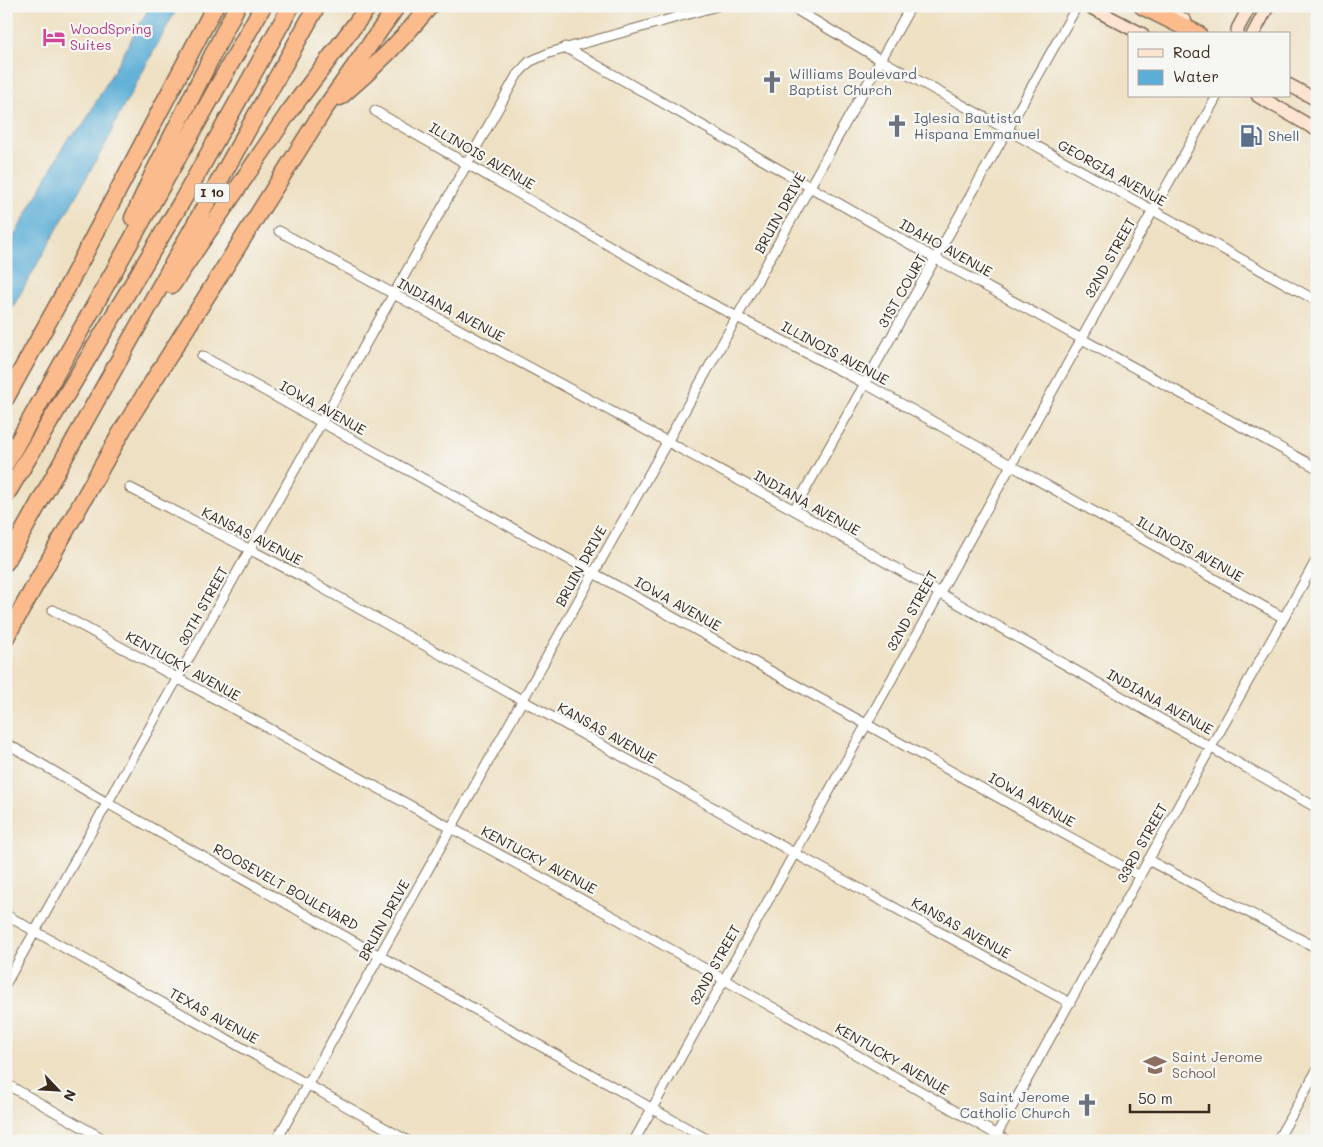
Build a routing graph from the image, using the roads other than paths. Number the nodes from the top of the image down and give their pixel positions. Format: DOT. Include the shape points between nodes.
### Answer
graph roads {
  1 [pos="215,6"];
  2 [pos="237,6"];
  3 [pos="263,6"];
  4 [pos="291,6"];
  5 [pos="317,6"];
  6 [pos="369,6"];
  7 [pos="396,6"];
  8 [pos="430,6"];
  9 [pos="717,6"];
  10 [pos="790,6"];
  11 [pos="911,6"];
  12 [pos="1077,6"];
  13 [pos="1088,6"];
  14 [pos="1142,6"];
  15 [pos="1164,6"];
  16 [pos="1250,6"];
  17 [pos="1268,6"];
  18 [pos="1138,32"];
  19 [pos="1194,32"];
  20 [pos="1200,32"];
  21 [pos="1238,32"];
  22 [pos="1254,32"];
  23 [pos="565,47"];
  24 [pos="881,60"];
  25 [pos="1290,86"];
  26 [pos="1216,98"];
  27 [pos="1261,98"];
  28 [pos="1317,100"];
  29 [pos="323,111"];
  30 [pos="375,111"];
  31 [pos="1317,130"];
  32 [pos="1008,131"];
  33 [pos="466,163"];
  34 [pos="810,187"];
  35 [pos="1153,211"];
  36 [pos="279,231"];
  37 [pos="936,259"];
  38 [pos="393,294"];
  39 [pos="1317,301"];
  40 [pos="90,313"];
  41 [pos="737,317"];
  42 [pos="1082,340"];
  43 [pos="202,356"];
  44 [pos="108,380"];
  45 [pos="864,383"];
  46 [pos="6,398"];
  47 [pos="321,423"];
  48 [pos="667,442"];
  49 [pos="6,463"];
  50 [pos="1012,464"];
  51 [pos="1317,468"];
  52 [pos="130,488"];
  53 [pos="6,495"];
  54 [pos="794,510"];
  55 [pos="250,550"];
  56 [pos="1317,559"];
  57 [pos="6,562"];
  58 [pos="1314,571"];
  59 [pos="594,572"];
  60 [pos="939,594"];
  61 [pos="53,610"];
  62 [pos="1284,618"];
  63 [pos="6,637"];
  64 [pos="178,679"];
  65 [pos="521,701"];
  66 [pos="866,724"];
  67 [pos="6,743"];
  68 [pos="1211,747"];
  69 [pos="107,803"];
  70 [pos="1317,808"];
  71 [pos="450,828"];
  72 [pos="794,853"];
  73 [pos="1148,860"];
  74 [pos="1140,876"];
  75 [pos="6,915"];
  76 [pos="35,931"];
  77 [pos="1317,948"];
  78 [pos="380,955"];
  79 [pos="724,979"];
  80 [pos="6,983"];
  81 [pos="1070,1003"];
  82 [pos="1317,1070"];
  83 [pos="6,1084"];
  84 [pos="308,1085"];
  85 [pos="652,1108"];
  86 [pos="995,1138"];
  87 [pos="107,1141"];
  88 [pos="276,1141"];
  89 [pos="408,1141"];
  90 [pos="634,1141"];
  91 [pos="710,1141"];
  92 [pos="1008,1141"];
  93 [pos="1277,1141"];
  1 -- 46 [label="highway"];
  2 -- 40 [label="highway" via="153,174"];
  3 -- 40 [label="highway"];
  4 -- 53 [label="highway" via="181,203"];
  5 -- 44 [label="highway, I 10"];
  6 -- 44 [label="highway" via="289,112"];
  7 -- 29 [label="highway"];
  8 -- 29 [label="highway" via="407,34"];
  9 -- 23 [label="street, 30TH STREET"];
  10 -- 24 [label="street, GEORGIA AVENUE"];
  11 -- 24 [label="street, BRUIN DRIVE"];
  12 -- 32 [label="street, 31ST COURT"];
  13 -- 18 [label="main road"];
  14 -- 19 [label="highway"];
  15 -- 20 [label="main road"];
  16 -- 21 [label="main road"];
  17 -- 22 [label="main road"];
  23 -- 33 [label="street, 30TH STREET" via="529,62 517,75"];
  23 -- 34 [label="street, IDAHO AVENUE"];
  24 -- 32 [label="street, GEORGIA AVENUE"];
  24 -- 34 [label="street, BRUIN DRIVE"];
  25 -- 28 [label="main road"];
  26 -- 35 [label="street, 32ND STREET"];
  27 -- 31 [label="main road"];
  29 -- 63 [label="highway" via="123,429"];
  30 -- 33 [label="street, ILLINOIS AVENUE"];
  32 -- 35 [label="street, GEORGIA AVENUE"];
  32 -- 37 [label="street, 31ST COURT"];
  33 -- 38 [label="street, 30TH STREET"];
  33 -- 41 [label="street, ILLINOIS AVENUE"];
  34 -- 37 [label="street, IDAHO AVENUE"];
  34 -- 41 [label="street, BRUIN DRIVE"];
  35 -- 39 [label="street, GEORGIA AVENUE"];
  35 -- 42 [label="street, 32ND STREET"];
  36 -- 38 [label="street, INDIANA AVENUE"];
  37 -- 42 [label="street, IDAHO AVENUE"];
  37 -- 45 [label="street, 31ST COURT"];
  38 -- 47 [label="street, 30TH STREET"];
  38 -- 48 [label="street, INDIANA AVENUE"];
  40 -- 49 [label="highway"];
  41 -- 45 [label="street, ILLINOIS AVENUE"];
  41 -- 48 [label="street, BRUIN DRIVE"];
  42 -- 50 [label="street, 32ND STREET"];
  42 -- 51 [label="street, IDAHO AVENUE"];
  43 -- 47 [label="street, IOWA AVENUE"];
  44 -- 57 [label="highway, I 10"];
  45 -- 50 [label="street, ILLINOIS AVENUE"];
  45 -- 54 [label="street, 31ST COURT"];
  47 -- 55 [label="street, 30TH STREET"];
  47 -- 59 [label="street, IOWA AVENUE"];
  48 -- 54 [label="street, INDIANA AVENUE"];
  48 -- 59 [label="street, BRUIN DRIVE"];
  50 -- 60 [label="street, 32ND STREET"];
  50 -- 62 [label="street, ILLINOIS AVENUE"];
  52 -- 55 [label="street, KANSAS AVENUE"];
  54 -- 60 [label="street, INDIANA AVENUE"];
  55 -- 64 [label="street, 30TH STREET"];
  55 -- 65 [label="street, KANSAS AVENUE"];
  56 -- 58 [label="street, 33RD STREET"];
  58 -- 62 [label="street, 33RD STREET"];
  59 -- 65 [label="street, BRUIN DRIVE"];
  59 -- 66 [label="street, IOWA AVENUE"];
  60 -- 66 [label="street, 32ND STREET"];
  60 -- 68 [label="street, INDIANA AVENUE"];
  61 -- 64 [label="street, KENTUCKY AVENUE"];
  62 -- 68 [label="street, 33RD STREET"];
  64 -- 69 [label="street, 30TH STREET"];
  64 -- 71 [label="street, KENTUCKY AVENUE"];
  65 -- 71 [label="street, BRUIN DRIVE"];
  65 -- 72 [label="street, KANSAS AVENUE"];
  66 -- 72 [label="street, 32ND STREET"];
  66 -- 74 [label="street, IOWA AVENUE"];
  67 -- 69 [label="street, ROOSEVELT BOULEVARD"];
  68 -- 70 [label="street, INDIANA AVENUE"];
  68 -- 73 [label="street, 33RD STREET"];
  69 -- 76 [label="street, 30TH STREET"];
  69 -- 78 [label="street, ROOSEVELT BOULEVARD"];
  71 -- 78 [label="street, BRUIN DRIVE"];
  71 -- 79 [label="street, KENTUCKY AVENUE"];
  72 -- 79 [label="street, 32ND STREET"];
  72 -- 81 [label="street, KANSAS AVENUE"];
  73 -- 74 [label="street, 33RD STREET"];
  73 -- 77 [label="street"];
  74 -- 81 [label="street, 33RD STREET"];
  75 -- 76 [label="street, TEXAS AVENUE"];
  76 -- 80 [label="street, 30TH STREET"];
  76 -- 84 [label="street, TEXAS AVENUE"];
  78 -- 84 [label="street, BRUIN DRIVE"];
  78 -- 85 [label="street, ROOSEVELT BOULEVARD"];
  79 -- 85 [label="street, 32ND STREET"];
  79 -- 86 [label="street, KENTUCKY AVENUE"];
  81 -- 86 [label="street, 33RD STREET"];
  82 -- 93 [label="street"];
  83 -- 87 [label="street"];
  84 -- 88 [label="street, BRUIN DRIVE"];
  84 -- 89 [label="street, TEXAS AVENUE"];
  85 -- 90 [label="street, 32ND STREET"];
  85 -- 91 [label="street, ROOSEVELT BOULEVARD"];
  86 -- 92 [label="street, KENTUCKY AVENUE"];
}
